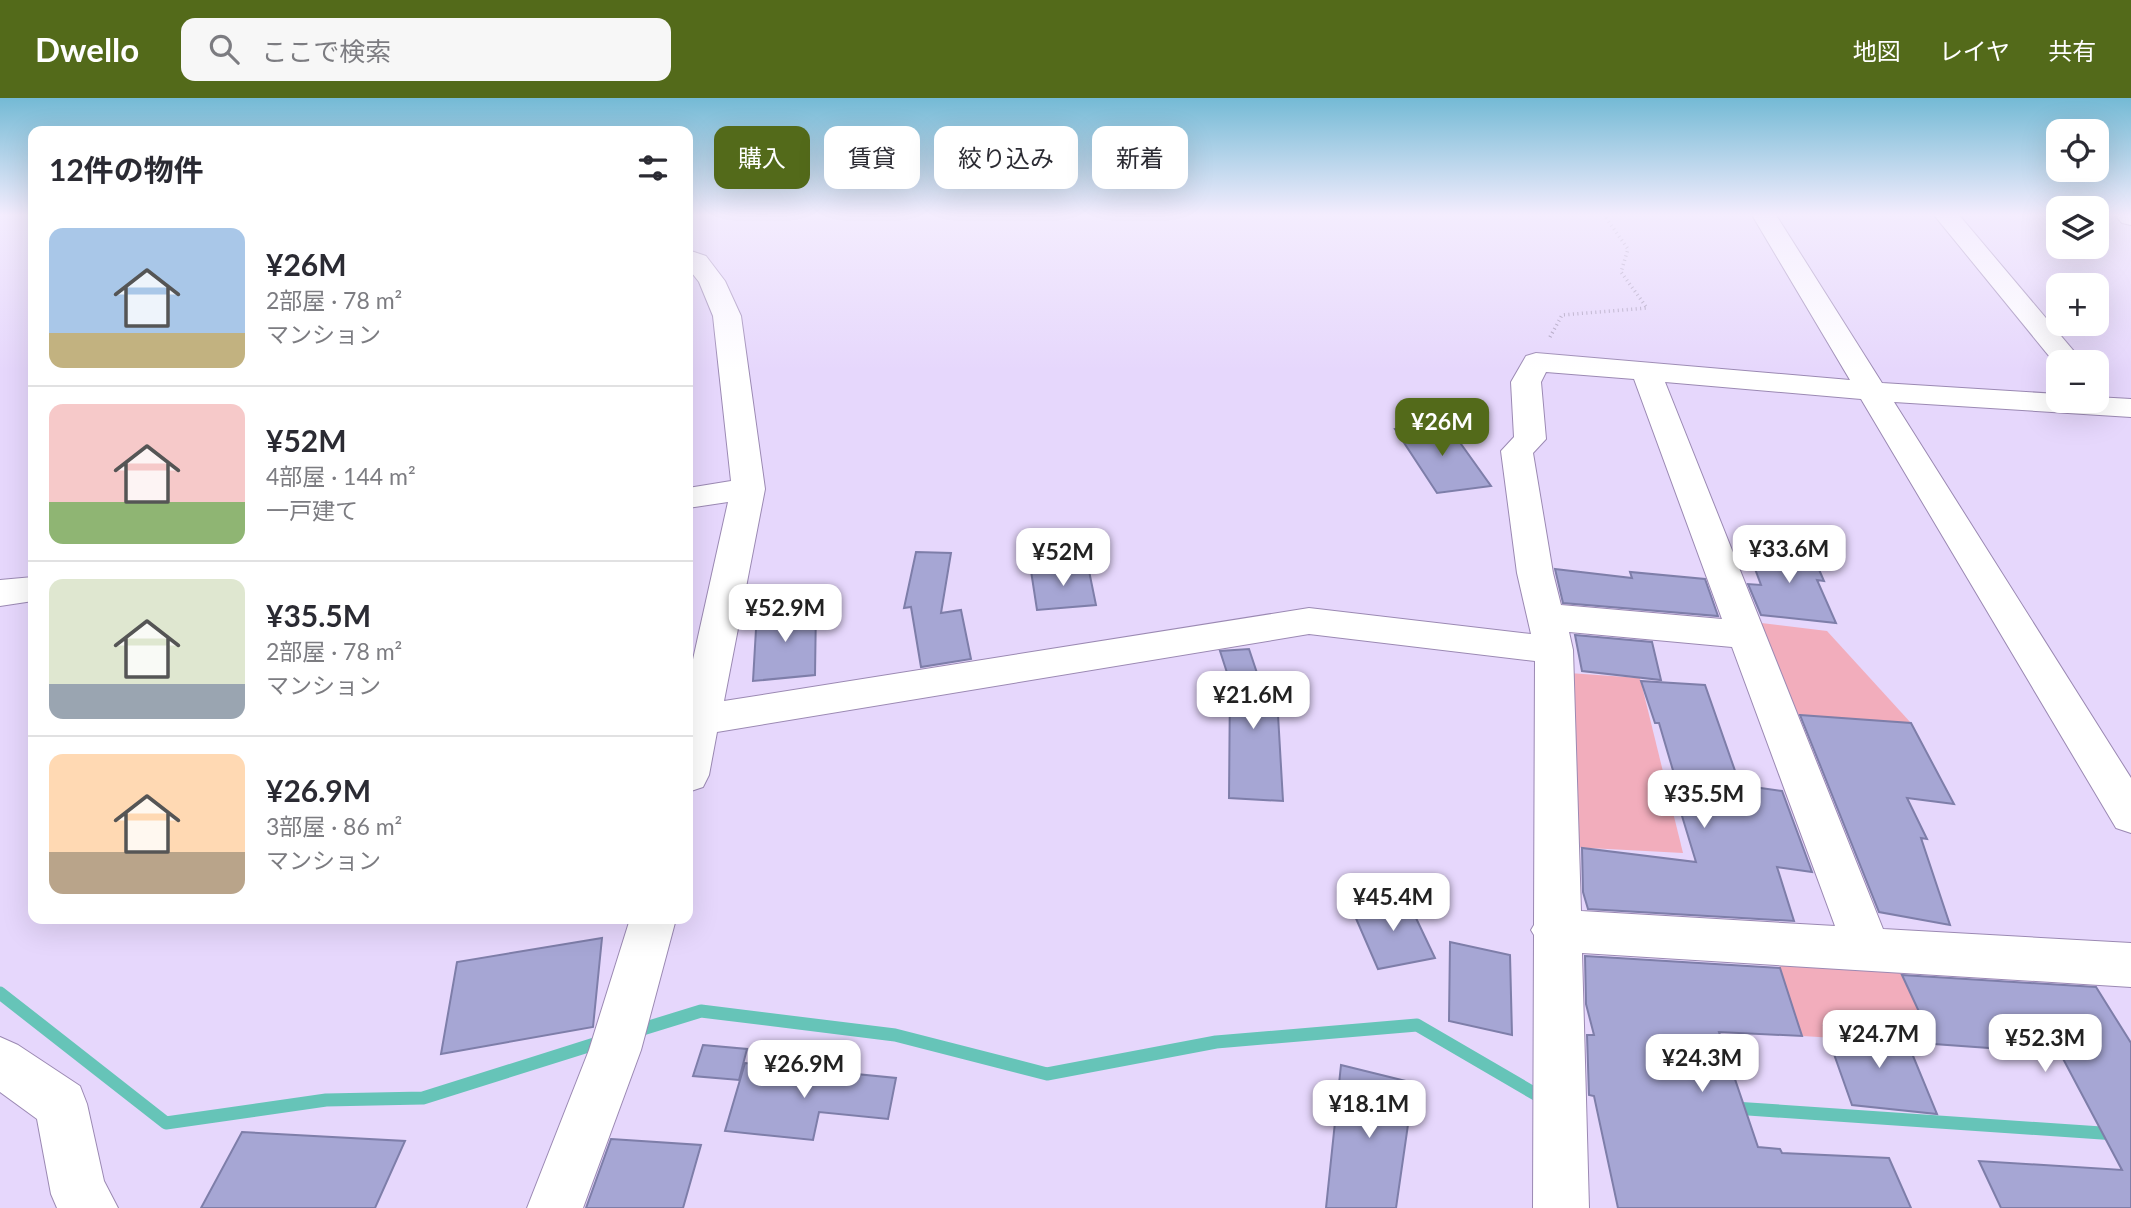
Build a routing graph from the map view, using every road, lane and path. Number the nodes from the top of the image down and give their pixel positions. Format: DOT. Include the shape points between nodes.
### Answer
graph roads {
  1 [pos="701,267"];
  2 [pos="1623,267"];
  3 [pos="1796,267"];
  4 [pos="1989,267"];
  5 [pos="2059,350"];
  6 [pos="1536,362"];
  7 [pos="1646,372"];
  8 [pos="1872,391"];
  9 [pos="2111,403"];
  10 [pos="2131,436"];
  11 [pos="748,489"];
  12 [pos="693,497"];
  13 [pos="28,590"];
  14 [pos="0,593"];
  15 [pos="1550,633"];
  16 [pos="1746,635"];
  17 [pos="698,720"];
  18 [pos="693,748"];
  19 [pos="2131,816"];
  20 [pos="652,924"];
  21 [pos="1555,930"];
  22 [pos="1867,948"];
  23 [pos="2131,965"];
  24 [pos="0,1062"];
  25 [pos="90,1208"];
  26 [pos="555,1208"];
  27 [pos="1561,1208"];
  1 -- 11 [label="street" via="727,316"];
  2 -- 6 [label="path" via="1621,272 1647,308 1562,315"];
  3 -- 8 [label="street"];
  4 -- 5 [label="street"];
  6 -- 7 [label="street"];
  6 -- 15 [label="street" via="1527,382 1530,439 1517,450 1535,573"];
  7 -- 8 [label="street"];
  7 -- 16 [label="street"];
  8 -- 9 [label="street"];
  8 -- 19 [label="street"];
  9 -- 10 [label="street"];
  11 -- 12 [label="street"];
  11 -- 17 [label="street"];
  13 -- 14 [label="street"];
  15 -- 16 [label="street"];
  15 -- 17 [label="street" via="1309,621"];
  15 -- 21 [label="street"];
  16 -- 22 [label="street"];
  17 -- 18 [label="street"];
  20 -- 26 [label="street" via="615,1050"];
  21 -- 22 [label="street"];
  21 -- 27 [label="street"];
  22 -- 23 [label="street"];
  24 -- 25 [label="street" via="61,1104 79,1194"];
}
